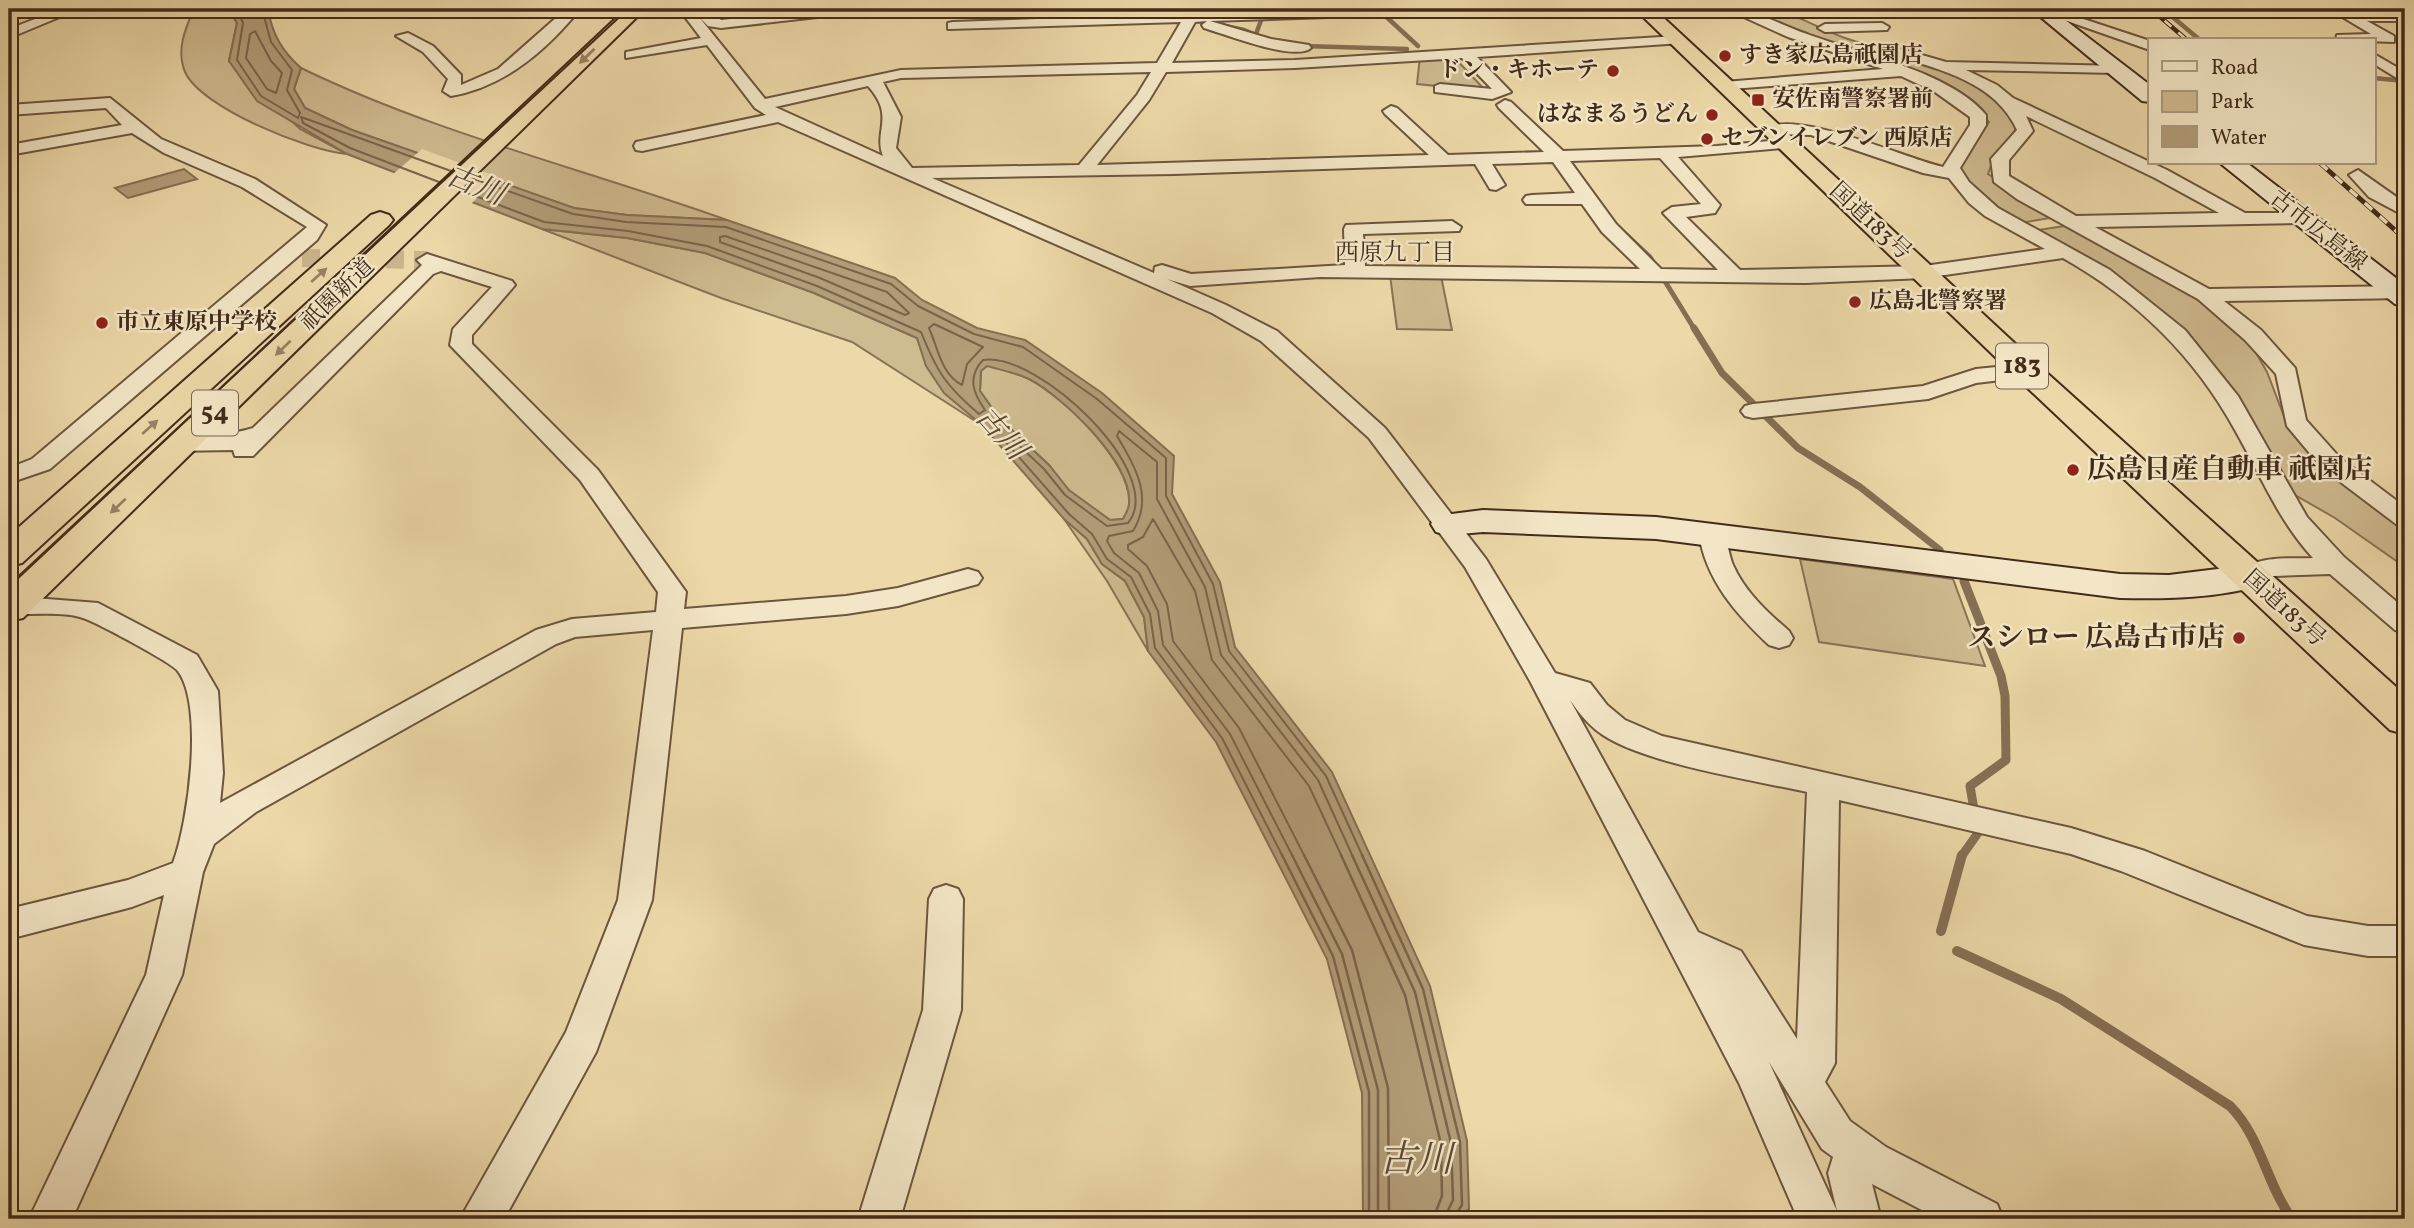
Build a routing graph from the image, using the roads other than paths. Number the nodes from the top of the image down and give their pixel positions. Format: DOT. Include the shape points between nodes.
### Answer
graph roads {
  1 [pos="72,9"];
  2 [pos="573,9"];
  3 [pos="608,9"];
  4 [pos="636,9"];
  5 [pos="853,9"];
  6 [pos="947,9"];
  7 [pos="1421,9"];
  8 [pos="1445,9"];
  9 [pos="1644,9"];
  10 [pos="1734,9"];
  11 [pos="1780,9"];
  12 [pos="2040,9"];
  13 [pos="2336,9"];
  14 [pos="689,11"];
  15 [pos="1186,16"];
  16 [pos="2351,17"];
  17 [pos="2405,17"];
  18 [pos="1882,27"];
  19 [pos="1825,28"];
  20 [pos="9,34"];
  21 [pos="403,36"];
  22 [pos="2376,39"];
  23 [pos="2383,39"];
  24 [pos="713,40"];
  25 [pos="1677,40"];
  26 [pos="2148,45"];
  27 [pos="2405,52"];
  28 [pos="1465,53"];
  29 [pos="631,55"];
  30 [pos="2376,59"];
  31 [pos="1937,64"];
  32 [pos="1163,67"];
  33 [pos="2116,69"];
  34 [pos="1908,72"];
  35 [pos="2405,79"];
  36 [pos="872,81"];
  37 [pos="2387,83"];
  38 [pos="1724,86"];
  39 [pos="2405,86"];
  40 [pos="1440,89"];
  41 [pos="2148,94"];
  42 [pos="1500,97"];
  43 [pos="2009,102"];
  44 [pos="9,110"];
  45 [pos="771,111"];
  46 [pos="1391,111"];
  47 [pos="497,122"];
  48 [pos="132,128"];
  49 [pos="1778,137"];
  50 [pos="642,146"];
  51 [pos="9,150"];
  52 [pos="1664,152"];
  53 [pos="1562,155"];
  54 [pos="1480,158"];
  55 [pos="1443,159"];
  56 [pos="2233,164"];
  57 [pos="1084,170"];
  58 [pos="904,173"];
  59 [pos="1954,174"];
  60 [pos="2358,175"];
  61 [pos="427,177"];
  62 [pos="1496,185"];
  63 [pos="1586,198"];
  64 [pos="1532,200"];
  65 [pos="408,211"];
  66 [pos="2405,211"];
  67 [pos="2300,217"];
  68 [pos="2241,219"];
  69 [pos="2071,222"];
  70 [pos="1452,227"];
  71 [pos="2020,227"];
  72 [pos="2066,252"];
  73 [pos="1103,260"];
  74 [pos="1355,271"];
  75 [pos="1924,272"];
  76 [pos="1662,275"];
  77 [pos="1735,276"];
  78 [pos="2205,295"];
  79 [pos="2403,295"];
  80 [pos="2027,371"];
  81 [pos="1759,410"];
  82 [pos="263,433"];
  83 [pos="181,446"];
  84 [pos="244,451"];
  85 [pos="9,476"];
  86 [pos="2405,519"];
  87 [pos="1449,524"];
  88 [pos="1712,534"];
  89 [pos="9,555"];
  90 [pos="2334,565"];
  91 [pos="2250,577"];
  92 [pos="968,578"];
  93 [pos="10,607"];
  94 [pos="669,620"];
  95 [pos="2405,623"];
  96 [pos="1779,638"];
  97 [pos="1545,681"];
  98 [pos="2405,719"];
  99 [pos="1823,785"];
  100 [pos="200,836"];
  101 [pos="186,872"];
  102 [pos="946,899"];
  103 [pos="9,924"];
  104 [pos="2405,940"];
  105 [pos="1685,943"];
  106 [pos="1802,1080"];
  107 [pos="1855,1149"];
  108 [pos="50,1219"];
  109 [pos="481,1219"];
  110 [pos="879,1219"];
  111 [pos="1819,1219"];
  112 [pos="1860,1219"];
  113 [pos="1982,1219"];
  1 -- 20 [label="street"];
  2 -- 21 [label="street" via="499,78 467,90 451,91 456,78 448,68 428,49"];
  3 -- 47 [label="highway, 祇園新道 / 54"];
  4 -- 47 [label="highway, 祇園新道 / 54, one-way"];
  5 -- 14 [label="street" via="721,24 713,23 704,13"];
  6 -- 15 [label="street" via="953,31"];
  7 -- 8 [label="street"];
  7 -- 15 [label="street"];
  9 -- 25 [label="highway, 国道183号 / 183"];
  10 -- 34 [label="street"];
  11 -- 19 [label="street"];
  12 -- 26 [label="street"];
  12 -- 33 [label="main road"];
  13 -- 16 [label="street"];
  14 -- 24 [label="street"];
  15 -- 28 [label="street" via="1280,48"];
  15 -- 32 [label="street"];
  16 -- 17 [label="street"];
  16 -- 23 [label="street" via="2389,39"];
  18 -- 19 [label="street"];
  19 -- 31 [label="street"];
  22 -- 23 [label="street"];
  23 -- 27 [label="street"];
  24 -- 29 [label="street"];
  24 -- 45 [label="street"];
  25 -- 28 [label="street"];
  25 -- 38 [label="highway, 国道183号 / 183"];
  28 -- 32 [label="street"];
  28 -- 42 [label="street"];
  30 -- 35 [label="street"];
  31 -- 33 [label="street"];
  31 -- 43 [label="street"];
  32 -- 36 [label="street" via="936,66"];
  32 -- 57 [label="street"];
  33 -- 41 [label="main road"];
  34 -- 38 [label="street"];
  34 -- 59 [label="street" via="1978,115 1978,125 1951,168"];
  36 -- 45 [label="street"];
  36 -- 58 [label="street" via="893,117 888,148 903,164"];
  37 -- 39 [label="street"];
  38 -- 49 [label="highway, 国道183号 / 183"];
  40 -- 42 [label="street"];
  42 -- 53 [label="street"];
  43 -- 68 [label="street" via="2161,174"];
  43 -- 69 [label="street" via="2020,113 2025,131 2000,159 2000,178"];
  44 -- 48 [label="street" via="110,103"];
  45 -- 50 [label="street"];
  45 -- 58 [label="street"];
  46 -- 55 [label="street"];
  47 -- 61 [label="highway, 祇園新道 / 54"];
  47 -- 65 [label="highway, 祇園新道 / 54"];
  48 -- 51 [label="street"];
  48 -- 85 [label="street" via="160,148 239,179 317,225 293,258 41,464"];
  49 -- 52 [label="street" via="1717,151"];
  49 -- 59 [label="street" via="1812,130"];
  49 -- 75 [label="highway, 国道183号 / 183"];
  52 -- 53 [label="street"];
  52 -- 77 [label="street" via="1711,205 1709,209 1672,213"];
  53 -- 54 [label="street"];
  53 -- 63 [label="street"];
  54 -- 55 [label="street"];
  54 -- 62 [label="street"];
  55 -- 57 [label="street"];
  56 -- 67 [label="main road, 古市広島線"];
  57 -- 58 [label="street"];
  58 -- 73 [label="street"];
  59 -- 71 [label="street" via="1974,200"];
  60 -- 66 [label="street" via="2375,193"];
  63 -- 64 [label="street"];
  63 -- 76 [label="street" via="1609,228"];
  65 -- 83 [label="highway, 祇園新道 / 54, one-way"];
  89 -- 65 [label="highway, 祇園新道 / 54, one-way"];
  67 -- 68 [label="street"];
  67 -- 79 [label="main road, 古市広島線"];
  68 -- 69 [label="street"];
  69 -- 71 [label="street"];
  69 -- 78 [label="street"];
  70 -- 74 [label="street" via="1353,229"];
  71 -- 72 [label="street"];
  72 -- 75 [label="street"];
  72 -- 90 [label="street" via="2157,315 2187,342 2255,444 2297,521"];
  73 -- 74 [label="street" via="1120,259 1189,280"];
  73 -- 87 [label="street" via="1220,309 1269,336 1377,433"];
  74 -- 76 [label="street"];
  75 -- 77 [label="street"];
  75 -- 80 [label="highway, 国道183号 / 183"];
  76 -- 77 [label="street"];
  78 -- 79 [label="street"];
  78 -- 86 [label="street" via="2253,335 2287,373 2295,421 2331,463"];
  80 -- 81 [label="street" via="1988,372 1928,392"];
  80 -- 91 [label="highway, 国道183号 / 183"];
  82 -- 83 [label="street" via="232,443"];
  82 -- 84 [label="street"];
  82 -- 94 [label="street" via="434,262 505,285 461,334 461,345 589,475 672,592"];
  83 -- 93 [label="highway, 祇園新道 / 54, one-way"];
  87 -- 88 [label="main road" via="1483,521"];
  87 -- 97 [label="street"];
  88 -- 91 [label="main road" via="2120,586 2169,587"];
  88 -- 96 [label="street" via="1713,552 1749,612"];
  90 -- 91 [label="street" via="2269,568"];
  90 -- 95 [label="street"];
  91 -- 98 [label="highway, 国道183号 / 183"];
  92 -- 94 [label="street" via="859,603"];
  93 -- 100 [label="street" via="88,609 187,662 203,691 207,773"];
  94 -- 100 [label="street" via="572,628 546,637 244,803"];
  94 -- 109 [label="street" via="635,900 582,1040"];
  97 -- 99 [label="street" via="1579,690 1596,716 1626,736"];
  97 -- 105 [label="street"];
  99 -- 104 [label="street" via="2071,841 2305,930 2368,941"];
  99 -- 106 [label="street" via="1816,1063"];
  100 -- 101 [label="street"];
  101 -- 103 [label="street" via="132,893"];
  101 -- 108 [label="street" via="164,975"];
  102 -- 110 [label="street" via="942,1010"];
  105 -- 106 [label="street" via="1728,962"];
  105 -- 111 [label="street" via="1755,1074"];
  106 -- 107 [label="street" via="1836,1135"];
  107 -- 112 [label="street" via="1849,1174"];
  107 -- 113 [label="street"];
}
